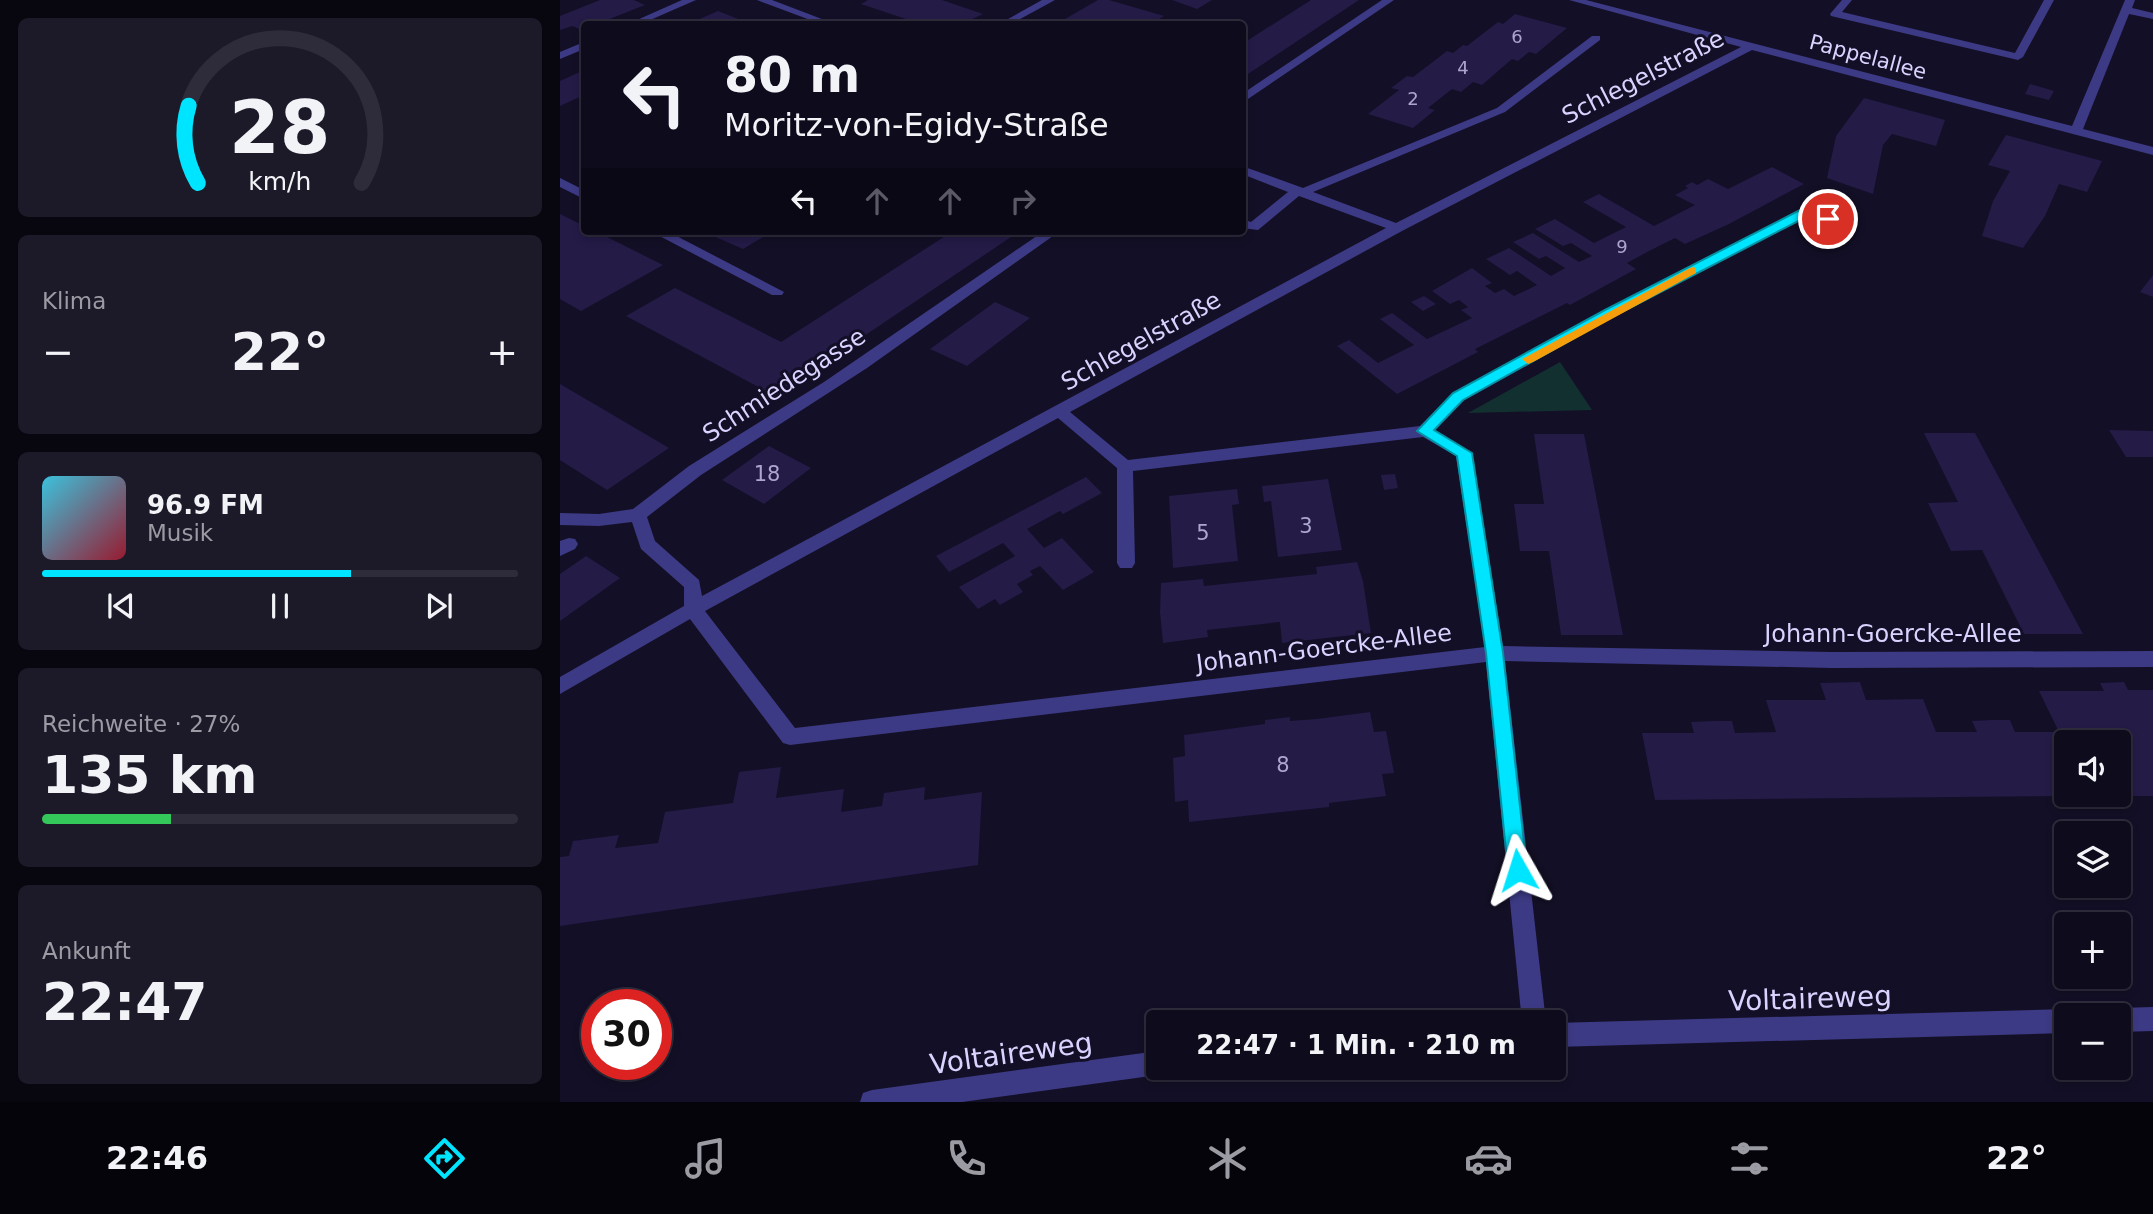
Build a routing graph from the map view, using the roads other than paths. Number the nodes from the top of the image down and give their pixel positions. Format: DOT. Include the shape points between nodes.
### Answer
graph roads {
  1 [pos="691,0"];
  2 [pos="762,0"];
  3 [pos="1050,0"];
  4 [pos="1389,0"];
  5 [pos="1574,0"];
  6 [pos="1847,0"];
  7 [pos="2049,0"];
  8 [pos="2128,5"];
  9 [pos="2153,16"];
  10 [pos="640,21"];
  11 [pos="822,21"];
  12 [pos="1010,21"];
  13 [pos="1596,38"];
  14 [pos="581,46"];
  15 [pos="1749,47"];
  16 [pos="560,56"];
  17 [pos="1246,97"];
  18 [pos="2076,131"];
  19 [pos="2153,151"];
  20 [pos="1246,171"];
  21 [pos="560,182"];
  22 [pos="1301,191"];
  23 [pos="581,193"];
  24 [pos="1246,224"];
  25 [pos="1851,226"];
  26 [pos="1397,228"];
  27 [pos="667,235"];
  28 [pos="1047,235"];
  29 [pos="777,292"];
  30 [pos="1060,412"];
  31 [pos="1425,431"];
  32 [pos="1125,466"];
  33 [pos="638,515"];
  34 [pos="560,519"];
  35 [pos="1126,563"];
  36 [pos="693,609"];
  37 [pos="1495,653"];
  38 [pos="2153,659"];
  39 [pos="560,686"];
  40 [pos="1533,1010"];
  41 [pos="2153,1019"];
  42 [pos="2131,1020"];
  43 [pos="2054,1021"];
  44 [pos="1566,1035"];
  45 [pos="1146,1065"];
  46 [pos="872,1102"];
  1 -- 10 [label="street"];
  2 -- 11 [label="street"];
  3 -- 12 [label="street"];
  4 -- 17 [label="street"];
  5 -- 15 [label="street, Pappelallee"];
  6 -- 7 [label="street" via="1835,14 2018,57"];
  8 -- 9 [label="street"];
  8 -- 18 [label="street"];
  13 -- 22 [label="street" via="1501,110"];
  14 -- 16 [label="street"];
  15 -- 18 [label="street, Pappelallee"];
  15 -- 26 [label="street, Schlegelstraße"];
  18 -- 19 [label="street, Pappelallee"];
  20 -- 22 [label="street"];
  21 -- 23 [label="street"];
  22 -- 24 [label="street" via="1253,227"];
  22 -- 26 [label="street"];
  25 -- 31 [label="street" via="1804,213 1458,397"];
  26 -- 30 [label="street, Schlegelstraße"];
  27 -- 29 [label="street"];
  28 -- 33 [label="street, Schmiedegasse" via="796,408 664,490"];
  30 -- 32 [label="street"];
  30 -- 36 [label="street, Schlegelstraße"];
  31 -- 32 [label="street"];
  31 -- 37 [label="street" via="1464,453"];
  32 -- 35 [label="street"];
  33 -- 34 [label="street"];
  33 -- 36 [label="street" via="647,544 693,584"];
  36 -- 37 [label="street, Johann-Goercke-Allee" via="790,737"];
  36 -- 39 [label="street, Schlegelstraße"];
  37 -- 38 [label="street, Johann-Goercke-Allee" via="1832,660"];
  37 -- 40 [label="street"];
  41 -- 42 [label="street"];
  43 -- 44 [label="street, Voltaireweg"];
  45 -- 46 [label="street, Voltaireweg"];
}
